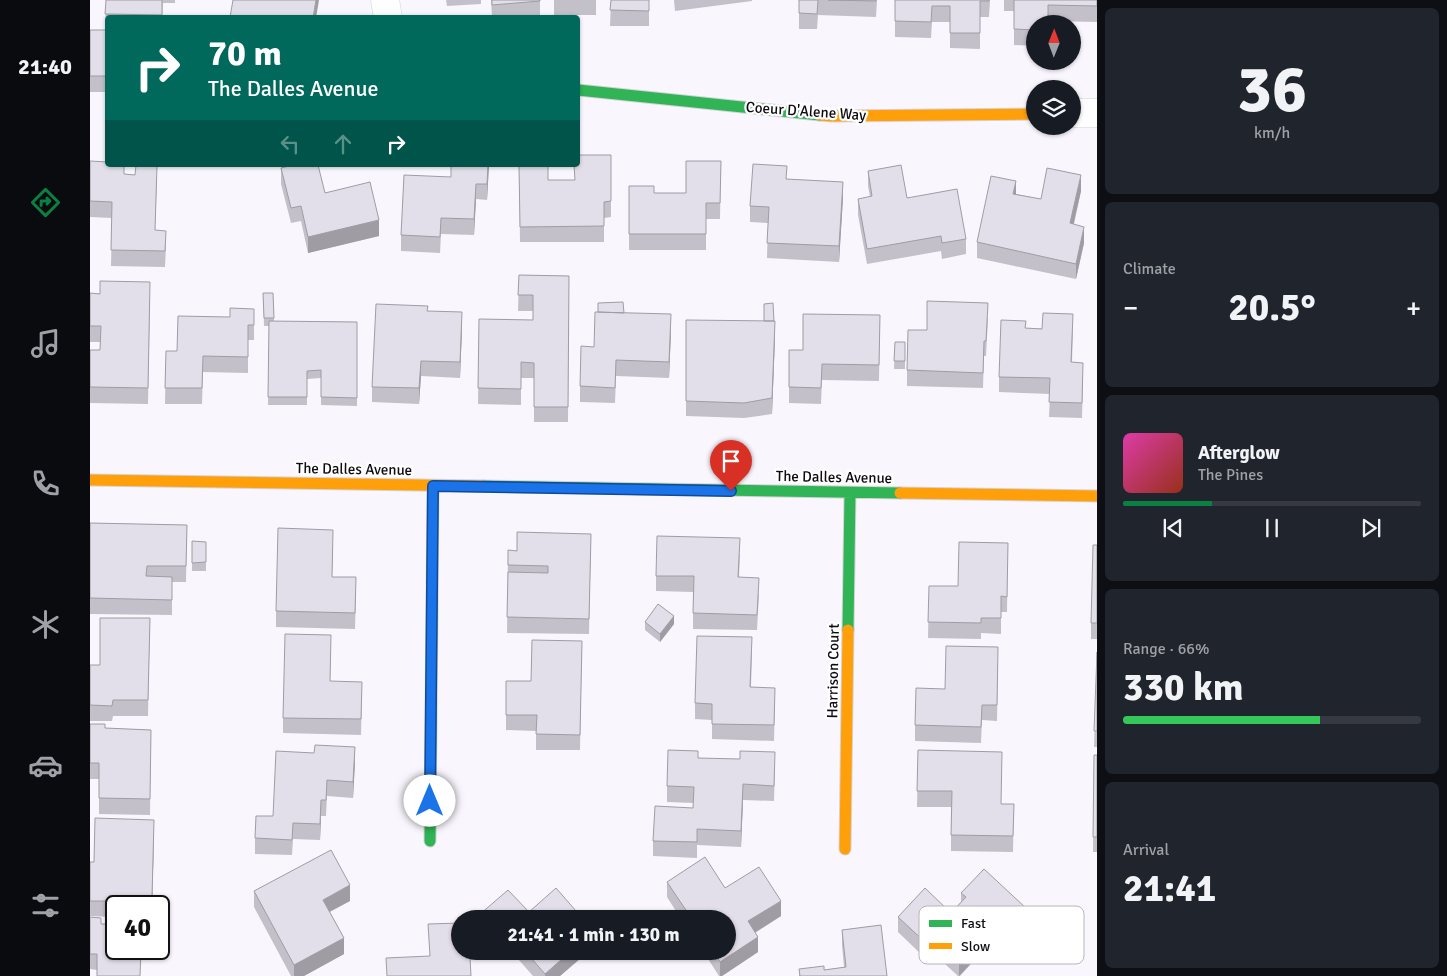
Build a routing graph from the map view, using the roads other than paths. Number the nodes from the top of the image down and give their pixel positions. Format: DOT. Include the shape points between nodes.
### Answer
graph roads {
  1 [pos="385,0"];
  2 [pos="388,15"];
  3 [pos="580,90"];
  4 [pos="1097,113"];
  5 [pos="1026,114"];
  6 [pos="1081,114"];
  7 [pos="90,480"];
  8 [pos="433,486"];
  9 [pos="850,492"];
  10 [pos="1097,496"];
  11 [pos="430,841"];
  12 [pos="845,849"];
  1 -- 2 [label="street"];
  3 -- 5 [label="street, Coeur D'Alene Way" via="832,116"];
  4 -- 6 [label="street"];
  7 -- 8 [label="street, The Dalles Avenue"];
  8 -- 9 [label="street, The Dalles Avenue"];
  8 -- 11 [label="street"];
  9 -- 10 [label="street, The Dalles Avenue"];
  9 -- 12 [label="street, Harrison Court"];
}
